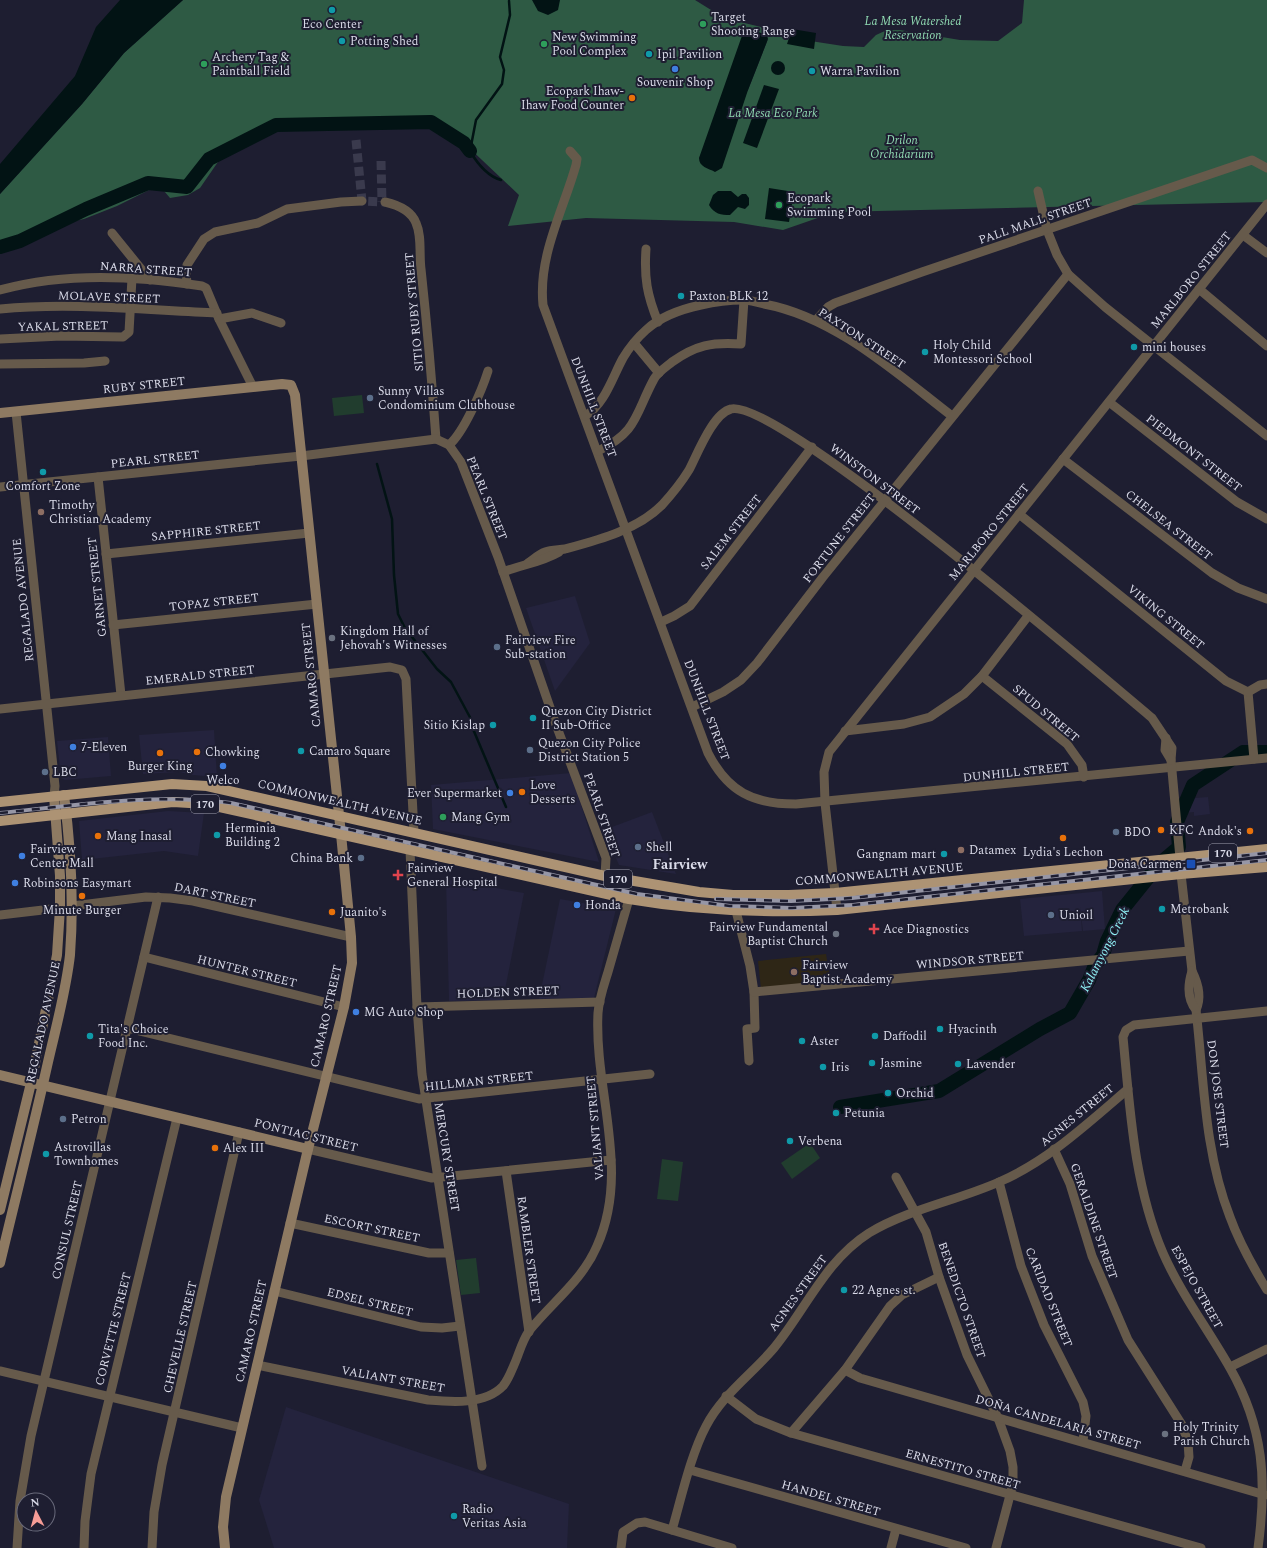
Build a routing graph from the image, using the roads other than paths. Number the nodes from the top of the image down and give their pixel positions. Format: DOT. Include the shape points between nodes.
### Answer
graph roads {
  1 [pos="570,151"];
  2 [pos="1267,168"];
  3 [pos="1038,191"];
  4 [pos="362,201"];
  5 [pos="385,202"];
  6 [pos="1267,204"];
  7 [pos="1047,230"];
  8 [pos="112,233"];
  9 [pos="1243,235"];
  10 [pos="646,249"];
  11 [pos="1267,254"];
  12 [pos="1068,274"];
  13 [pos="132,278"];
  14 [pos="150,280"];
  15 [pos="187,284"];
  16 [pos="1199,289"];
  17 [pos="0,290"];
  18 [pos="744,300"];
  19 [pos="130,308"];
  20 [pos="0,309"];
  21 [pos="218,316"];
  22 [pos="816,320"];
  23 [pos="658,322"];
  24 [pos="281,323"];
  25 [pos="0,339"];
  26 [pos="634,343"];
  27 [pos="1154,346"];
  28 [pos="1267,346"];
  29 [pos="105,361"];
  30 [pos="0,364"];
  31 [pos="488,371"];
  32 [pos="659,373"];
  33 [pos="291,385"];
  34 [pos="253,387"];
  35 [pos="1109,402"];
  36 [pos="16,412"];
  37 [pos="0,413"];
  38 [pos="585,416"];
  39 [pos="952,416"];
  40 [pos="1267,436"];
  41 [pos="436,439"];
  42 [pos="449,445"];
  43 [pos="812,447"];
  44 [pos="598,451"];
  45 [pos="301,456"];
  46 [pos="1063,459"];
  47 [pos="98,477"];
  48 [pos="23,484"];
  49 [pos="0,487"];
  50 [pos="885,500"];
  51 [pos="1019,514"];
  52 [pos="1267,519"];
  53 [pos="626,529"];
  54 [pos="309,532"];
  55 [pos="106,554"];
  56 [pos="973,571"];
  57 [pos="503,572"];
  58 [pos="1267,599"];
  59 [pos="317,604"];
  60 [pos="1028,616"];
  61 [pos="661,622"];
  62 [pos="114,625"];
  63 [pos="324,674"];
  64 [pos="982,676"];
  65 [pos="1267,684"];
  66 [pos="1248,692"];
  67 [pos="121,695"];
  68 [pos="46,704"];
  69 [pos="692,707"];
  70 [pos="0,709"];
  71 [pos="845,731"];
  72 [pos="1267,758"];
  73 [pos="1254,759"];
  74 [pos="1171,764"];
  75 [pos="1084,777"];
  76 [pos="177,784"];
  77 [pos="192,784"];
  78 [pos="58,792"];
  79 [pos="0,802"];
  80 [pos="176,802"];
  81 [pos="189,803"];
  82 [pos="825,803"];
  83 [pos="67,813"];
  84 [pos="56,814"];
  85 [pos="339,815"];
  86 [pos="0,821"];
  87 [pos="414,832"];
  88 [pos="341,834"];
  89 [pos="1267,849"];
  90 [pos="410,850"];
  91 [pos="1180,858"];
  92 [pos="1267,867"];
  93 [pos="1182,874"];
  94 [pos="605,876"];
  95 [pos="835,893"];
  96 [pos="158,897"];
  97 [pos="629,899"];
  98 [pos="72,906"];
  99 [pos="60,908"];
  100 [pos="837,910"];
  101 [pos="736,911"];
  102 [pos="0,916"];
  103 [pos="351,938"];
  104 [pos="1189,951"];
  105 [pos="144,957"];
  106 [pos="754,992"];
  107 [pos="600,1002"];
  108 [pos="344,1007"];
  109 [pos="417,1007"];
  110 [pos="1267,1011"];
  111 [pos="1196,1014"];
  112 [pos="127,1028"];
  113 [pos="749,1061"];
  114 [pos="650,1074"];
  115 [pos="0,1075"];
  116 [pos="326,1076"];
  117 [pos="602,1079"];
  118 [pos="31,1083"];
  119 [pos="43,1086"];
  120 [pos="1128,1089"];
  121 [pos="426,1099"];
  122 [pos="110,1102"];
  123 [pos="177,1118"];
  124 [pos="239,1132"];
  125 [pos="308,1149"];
  126 [pos="1054,1149"];
  127 [pos="611,1160"];
  128 [pos="506,1171"];
  129 [pos="896,1177"];
  130 [pos="439,1178"];
  131 [pos="999,1182"];
  132 [pos="0,1210"];
  133 [pos="914,1212"];
  134 [pos="290,1223"];
  135 [pos="449,1253"];
  136 [pos="0,1263"];
  137 [pos="939,1277"];
  138 [pos="1267,1290"];
  139 [pos="274,1291"];
  140 [pos="460,1326"];
  141 [pos="528,1332"];
  142 [pos="1267,1349"];
  143 [pos="257,1365"];
  144 [pos="1230,1368"];
  145 [pos="845,1370"];
  146 [pos="0,1371"];
  147 [pos="44,1382"];
  148 [pos="726,1396"];
  149 [pos="108,1397"];
  150 [pos="472,1400"];
  151 [pos="175,1413"];
  152 [pos="998,1418"];
  153 [pos="242,1428"];
  154 [pos="791,1433"];
  155 [pos="1083,1441"];
  156 [pos="482,1466"];
  157 [pos="690,1470"];
  158 [pos="1185,1471"];
  159 [pos="1011,1495"];
  160 [pos="1265,1495"];
  161 [pos="896,1529"];
  162 [pos="672,1530"];
  163 [pos="1180,1545"];
  164 [pos="17,1548"];
  165 [pos="84,1548"];
  166 [pos="152,1548"];
  167 [pos="225,1548"];
  168 [pos="621,1548"];
  169 [pos="732,1548"];
  170 [pos="891,1548"];
  171 [pos="966,1548"];
  172 [pos="996,1548"];
  173 [pos="1201,1548"];
  174 [pos="1258,1548"];
  1 -- 38 [label="street, DUNHILL STREET" via="577,159 576,165 549,246 542,293 545,311"];
  2 -- 7 [label="street, PALL MALL STREET" via="1252,160"];
  3 -- 7 [label="street"];
  4 -- 15 [label="street" via="287,209 258,224 215,232 204,239 187,265"];
  5 -- 41 [label="street, SITIO RUBY STREET" via="399,206 413,216 419,231"];
  6 -- 9 [label="street, MARLBORO STREET"];
  7 -- 12 [label="street" via="1057,256"];
  7 -- 22 [label="street, PALL MALL STREET" via="835,303"];
  8 -- 14 [label="street"];
  9 -- 11 [label="street"];
  9 -- 16 [label="street, MARLBORO STREET"];
  10 -- 23 [label="street" via="646,291"];
  12 -- 27 [label="street"];
  12 -- 39 [label="street, FORTUNE STREET"];
  13 -- 14 [label="street, NARRA STREET"];
  13 -- 17 [label="street, NARRA STREET" via="59,278"];
  13 -- 19 [label="street"];
  14 -- 15 [label="street, NARRA STREET"];
  15 -- 21 [label="street, NARRA STREET" via="206,288"];
  16 -- 27 [label="street, MARLBORO STREET"];
  16 -- 28 [label="street"];
  18 -- 22 [label="street, PAXTON STREET" via="792,311"];
  18 -- 23 [label="street, PAXTON STREET" via="695,306"];
  18 -- 32 [label="street" via="741,344 701,346 690,350"];
  19 -- 20 [label="street, MOLAVE STREET"];
  19 -- 21 [label="street, MOLAVE STREET"];
  19 -- 25 [label="street, YAKAL STREET" via="129,332 123,337 61,336"];
  21 -- 24 [label="street, MOLAVE STREET" via="252,313"];
  21 -- 34 [label="street, NARRA STREET"];
  22 -- 39 [label="street, PAXTON STREET" via="878,360"];
  23 -- 26 [label="street, PAXTON STREET"];
  26 -- 32 [label="street"];
  26 -- 38 [label="street, PAXTON STREET" via="599,403"];
  27 -- 35 [label="street, MARLBORO STREET"];
  27 -- 40 [label="street"];
  29 -- 30 [label="street"];
  31 -- 42 [label="street" via="480,393"];
  32 -- 44 [label="street" via="631,426 620,438"];
  33 -- 34 [label="street, RUBY STREET"];
  33 -- 45 [label="street, CAMARO STREET" via="295,395"];
  34 -- 36 [label="street, RUBY STREET"];
  35 -- 46 [label="street, MARLBORO STREET"];
  35 -- 52 [label="street, PIEDMONT STREET" via="1237,502"];
  36 -- 37 [label="street, RUBY STREET"];
  36 -- 48 [label="street, REGALADO AVENUE"];
  38 -- 44 [label="street, DUNHILL STREET"];
  39 -- 50 [label="street, FORTUNE STREET"];
  41 -- 42 [label="street"];
  41 -- 45 [label="street, PEARL STREET"];
  42 -- 57 [label="street, PEARL STREET" via="461,462"];
  43 -- 50 [label="street, WINSTON STREET"];
  43 -- 53 [label="street, WINSTON STREET" via="786,430 748,411 730,409 718,419 676,488 650,515"];
  43 -- 61 [label="street, SALEM STREET" via="690,606"];
  44 -- 53 [label="street, DUNHILL STREET"];
  45 -- 47 [label="street, PEARL STREET"];
  45 -- 54 [label="street, CAMARO STREET"];
  46 -- 51 [label="street, MARLBORO STREET"];
  46 -- 58 [label="street, CHELSEA STREET" via="1212,573 1238,588"];
  47 -- 48 [label="street, PEARL STREET"];
  47 -- 55 [label="street, GARNET STREET"];
  48 -- 49 [label="street, PEARL STREET"];
  48 -- 68 [label="street, REGALADO AVENUE"];
  50 -- 56 [label="street, WINSTON STREET"];
  50 -- 69 [label="street, FORTUNE STREET" via="741,680"];
  51 -- 56 [label="street, MARLBORO STREET"];
  51 -- 66 [label="street, VIKING STREET" via="1226,681"];
  53 -- 57 [label="street, WINSTON STREET"];
  53 -- 61 [label="street, DUNHILL STREET"];
  54 -- 55 [label="street, SAPPHIRE STREET"];
  54 -- 59 [label="street, CAMARO STREET"];
  55 -- 62 [label="street, GARNET STREET"];
  56 -- 60 [label="street, WINSTON STREET"];
  56 -- 71 [label="street, MARLBORO STREET"];
  57 -- 94 [label="street, PEARL STREET" via="606,858"];
  59 -- 62 [label="street, TOPAZ STREET"];
  59 -- 63 [label="street, CAMARO STREET"];
  60 -- 64 [label="street"];
  60 -- 74 [label="street, WINSTON STREET" via="1152,718 1166,738 1165,750"];
  61 -- 69 [label="street, DUNHILL STREET"];
  62 -- 67 [label="street, GARNET STREET"];
  63 -- 67 [label="street, EMERALD STREET"];
  63 -- 85 [label="street, CAMARO STREET"];
  63 -- 87 [label="street, EMERALD STREET" via="390,667 402,670 406,679"];
  64 -- 71 [label="street" via="964,694 930,717 904,724"];
  64 -- 75 [label="street, SPUD STREET" via="1067,744 1082,765"];
  65 -- 66 [label="street"];
  66 -- 73 [label="street"];
  67 -- 68 [label="street, EMERALD STREET"];
  68 -- 70 [label="street, EMERALD STREET"];
  68 -- 78 [label="street, REGALADO AVENUE"];
  69 -- 82 [label="street, DUNHILL STREET" via="716,768 738,790 748,797 779,804"];
  71 -- 82 [label="street, MARLBORO STREET" via="829,752 826,761"];
  72 -- 73 [label="street, DUNHILL STREET"];
  73 -- 74 [label="street, DUNHILL STREET"];
  74 -- 75 [label="street, DUNHILL STREET"];
  74 -- 91 [label="street, WINSTON STREET"];
  75 -- 82 [label="street, DUNHILL STREET"];
  76 -- 77 [label="main road, COMMONWEALTH AVENUE / 170"];
  76 -- 78 [label="main road, COMMONWEALTH AVENUE / 170"];
  76 -- 80 [label="main road" via="183,793"];
  77 -- 81 [label="main road" via="184,792"];
  77 -- 85 [label="main road, COMMONWEALTH AVENUE / 170"];
  78 -- 79 [label="main road, COMMONWEALTH AVENUE / 170"];
  78 -- 83 [label="street, REGALADO AVENUE"];
  78 -- 84 [label="street, REGALADO AVENUE"];
  80 -- 81 [label="main road, 170"];
  80 -- 83 [label="main road, 170"];
  81 -- 88 [label="main road, 170" via="220,806"];
  82 -- 95 [label="street, MARLBORO STREET"];
  83 -- 84 [label="main road, 170"];
  83 -- 98 [label="street, REGALADO AVENUE"];
  84 -- 86 [label="main road, 170"];
  84 -- 99 [label="street, REGALADO AVENUE"];
  85 -- 87 [label="main road, COMMONWEALTH AVENUE / 170"];
  85 -- 88 [label="street, CAMARO STREET"];
  87 -- 94 [label="main road, COMMONWEALTH AVENUE / 170"];
  88 -- 90 [label="main road, 170"];
  88 -- 103 [label="street, CAMARO STREET"];
  89 -- 91 [label="main road, COMMONWEALTH AVENUE / 170"];
  90 -- 97 [label="main road, 170"];
  90 -- 109 [label="street, MERCURY STREET"];
  91 -- 95 [label="main road, COMMONWEALTH AVENUE / 170"];
  92 -- 93 [label="main road, 170"];
  93 -- 100 [label="main road, 170"];
  93 -- 104 [label="street, DON JOSE STREET"];
  94 -- 95 [label="main road, COMMONWEALTH AVENUE / 170" via="733,895"];
  95 -- 100 [label="street, MARLBORO STREET"];
  96 -- 98 [label="street, DART STREET"];
  96 -- 103 [label="street, DART STREET" via="193,901"];
  96 -- 105 [label="street, CONSUL STREET"];
  97 -- 101 [label="main road, 170"];
  97 -- 107 [label="street, VALIANT STREET"];
  98 -- 119 [label="street, REGALADO AVENUE" via="68,963"];
  99 -- 102 [label="street"];
  99 -- 118 [label="street, REGALADO AVENUE" via="57,955"];
  100 -- 101 [label="main road, 170"];
  101 -- 106 [label="street"];
  103 -- 108 [label="street, CAMARO STREET" via="351,970"];
  104 -- 106 [label="street, WINDSOR STREET"];
  104 -- 111 [label="street, DON JOSE STREET" via="1200,1003"];
  105 -- 108 [label="street, HUNTER STREET"];
  105 -- 112 [label="street, CONSUL STREET"];
  106 -- 113 [label="street" via="755,1028 747,1030"];
  107 -- 109 [label="street, HOLDEN STREET"];
  107 -- 117 [label="street, VALIANT STREET" via="598,1032"];
  108 -- 116 [label="street, CAMARO STREET"];
  109 -- 121 [label="street, MERCURY STREET"];
  110 -- 111 [label="street"];
  111 -- 120 [label="street, ESPEJO STREET" via="1134,1025 1126,1030 1124,1037"];
  111 -- 138 [label="street, DON JOSE STREET" via="1207,1120 1222,1192 1230,1217"];
  112 -- 116 [label="street, HILLMAN STREET"];
  112 -- 122 [label="street, CONSUL STREET"];
  114 -- 117 [label="street, HILLMAN STREET"];
  115 -- 118 [label="street, PONTIAC STREET"];
  116 -- 121 [label="street, HILLMAN STREET" via="407,1097"];
  116 -- 125 [label="street, CAMARO STREET"];
  117 -- 121 [label="street, HILLMAN STREET"];
  117 -- 127 [label="street, VALIANT STREET"];
  118 -- 119 [label="street, PONTIAC STREET"];
  118 -- 132 [label="street, REGALADO AVENUE"];
  119 -- 122 [label="street, PONTIAC STREET"];
  119 -- 136 [label="street, REGALADO AVENUE"];
  120 -- 126 [label="street, AGNES STREET"];
  120 -- 144 [label="street, ESPEJO STREET" via="1139,1174 1163,1252 1182,1289"];
  121 -- 130 [label="street, MERCURY STREET"];
  122 -- 123 [label="street, PONTIAC STREET"];
  122 -- 147 [label="street, CONSUL STREET"];
  123 -- 124 [label="street, PONTIAC STREET"];
  123 -- 149 [label="street, CORVETTE STREET"];
  124 -- 125 [label="street, PONTIAC STREET"];
  124 -- 151 [label="street, CHEVELLE STREET"];
  125 -- 130 [label="street, PONTIAC STREET" via="425,1178"];
  125 -- 134 [label="street, CAMARO STREET"];
  126 -- 131 [label="street, AGNES STREET" via="1036,1163"];
  126 -- 158 [label="street, GERALDINE STREET" via="1070,1184 1092,1256 1128,1340 1182,1425 1188,1442 1189,1457"];
  127 -- 128 [label="street, PONTIAC STREET"];
  127 -- 141 [label="street, VALIANT STREET" via="611,1201 608,1217 596,1248 579,1277"];
  128 -- 130 [label="street, PONTIAC STREET"];
  128 -- 141 [label="street, RAMBLER STREET"];
  129 -- 133 [label="street, BENEDICTO STREET"];
  130 -- 135 [label="street, MERCURY STREET"];
  131 -- 133 [label="street, AGNES STREET"];
  131 -- 155 [label="street, CARIDAD STREET" via="1021,1266 1044,1325 1083,1402 1086,1416"];
  133 -- 137 [label="street, BENEDICTO STREET" via="926,1232"];
  133 -- 148 [label="street, AGNES STREET" via="883,1225 843,1253 774,1348"];
  134 -- 135 [label="street, ESCORT STREET" via="429,1253"];
  134 -- 139 [label="street, CAMARO STREET"];
  135 -- 140 [label="street, MERCURY STREET"];
  137 -- 145 [label="street" via="902,1295 890,1306"];
  137 -- 152 [label="street, BENEDICTO STREET" via="967,1355"];
  139 -- 140 [label="street, EDSEL STREET" via="421,1327"];
  139 -- 143 [label="street, CAMARO STREET"];
  140 -- 150 [label="street, MERCURY STREET"];
  141 -- 150 [label="street, VALIANT STREET" via="503,1386"];
  142 -- 144 [label="street"];
  143 -- 150 [label="street, VALIANT STREET" via="428,1400"];
  143 -- 153 [label="street, CAMARO STREET"];
  144 -- 160 [label="street, ESPEJO STREET" via="1250,1409 1256,1430"];
  145 -- 152 [label="street, DOÑA CANDELARIA STREET" via="860,1378"];
  145 -- 154 [label="street"];
  146 -- 147 [label="street"];
  147 -- 149 [label="street"];
  147 -- 164 [label="street, CONSUL STREET" via="24,1468"];
  148 -- 154 [label="street, ERNESTITO STREET" via="756,1418"];
  148 -- 157 [label="street, AGNES STREET" via="705,1427"];
  149 -- 151 [label="street"];
  149 -- 165 [label="street, CORVETTE STREET" via="91,1474"];
  150 -- 156 [label="street, MERCURY STREET"];
  151 -- 153 [label="street"];
  151 -- 166 [label="street, CHEVELLE STREET" via="154,1512"];
  152 -- 155 [label="street, DOÑA CANDELARIA STREET"];
  152 -- 159 [label="street, BENEDICTO STREET" via="1005,1434 1013,1467"];
  153 -- 167 [label="street, CAMARO STREET" via="226,1497 223,1527"];
  154 -- 159 [label="street, ERNESTITO STREET"];
  155 -- 158 [label="street, DOÑA CANDELARIA STREET"];
  157 -- 161 [label="street, HANDEL STREET"];
  157 -- 162 [label="street, AGNES STREET"];
  158 -- 160 [label="street, DOÑA CANDELARIA STREET"];
  159 -- 163 [label="street, ERNESTITO STREET"];
  159 -- 172 [label="street, BENEDICTO STREET"];
  160 -- 174 [label="street, ESPEJO STREET"];
  161 -- 170 [label="street"];
  161 -- 171 [label="street, HANDEL STREET"];
  162 -- 168 [label="street" via="645,1522 637,1523 623,1532"];
  162 -- 169 [label="street"];
  163 -- 173 [label="street, ERNESTITO STREET"];
}
